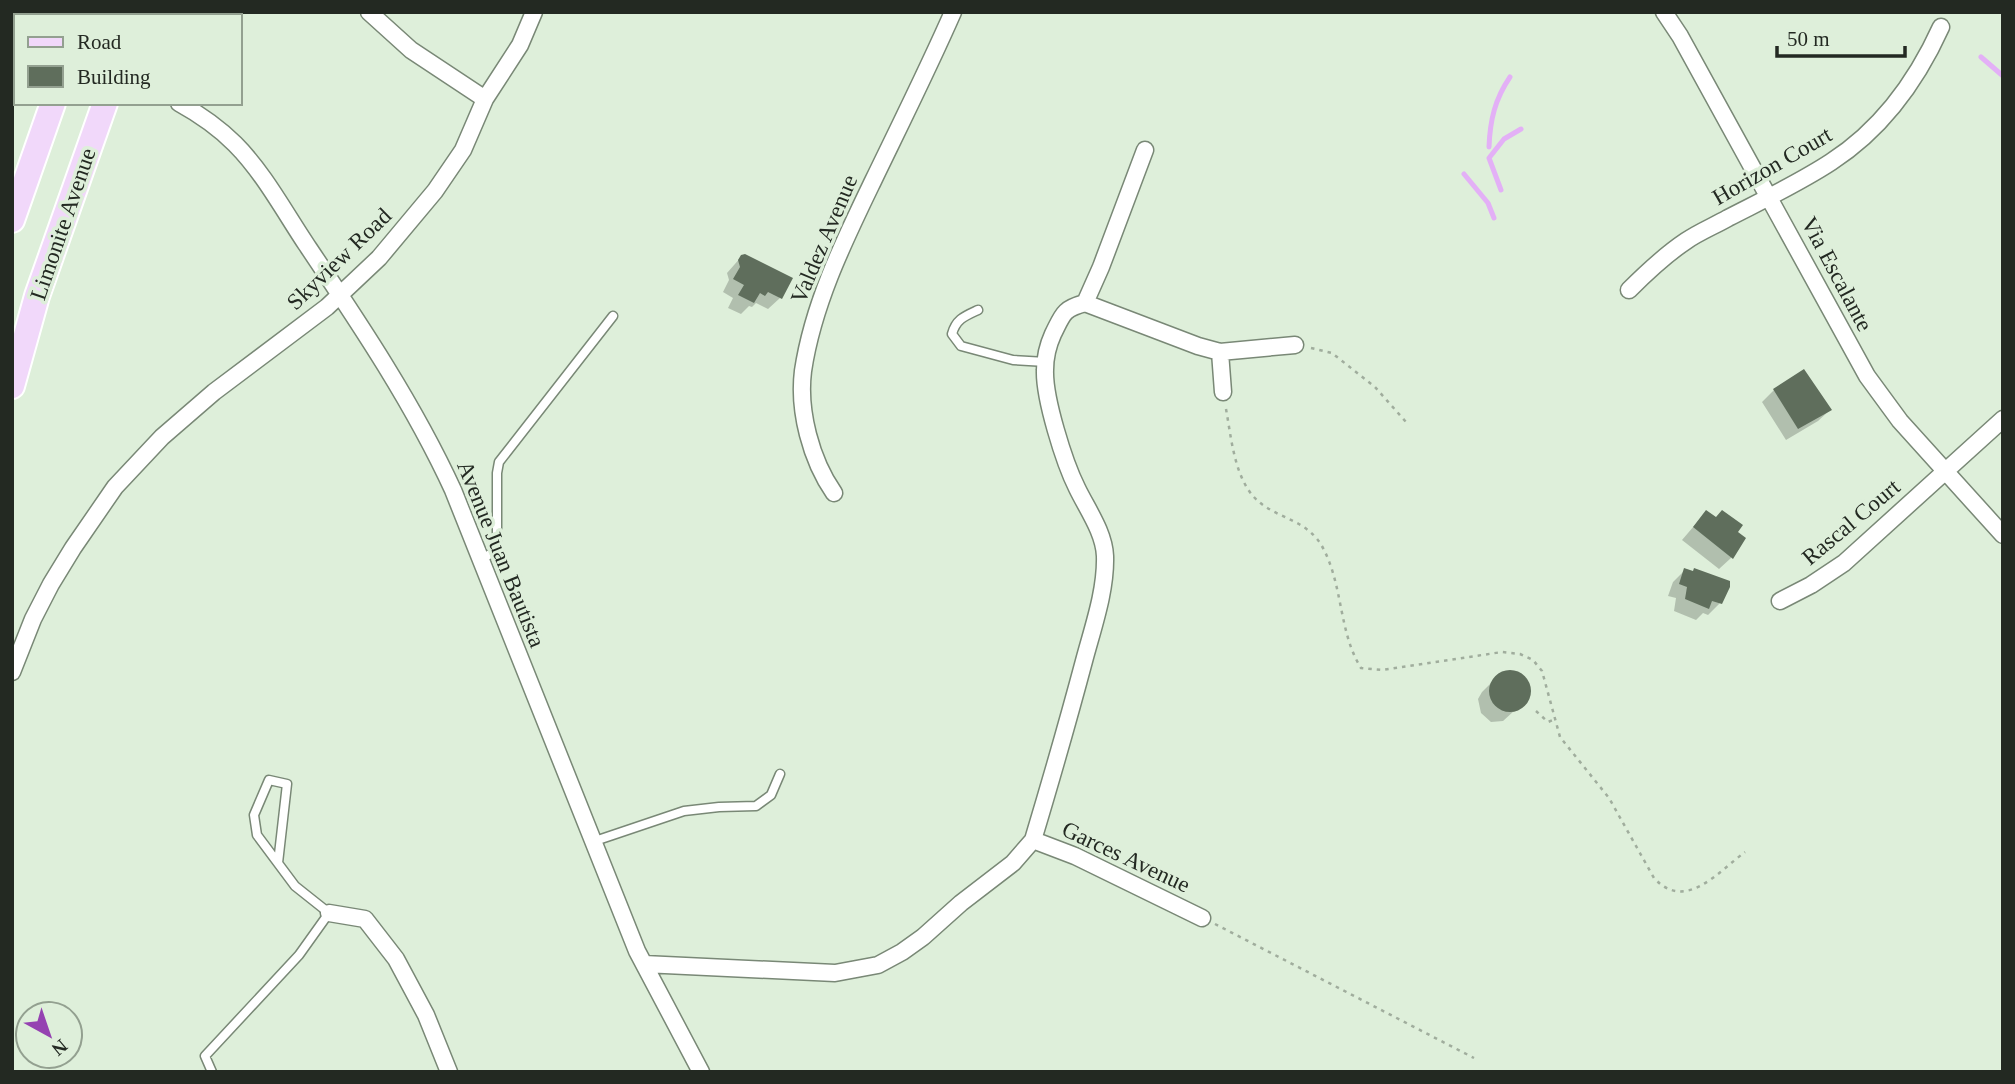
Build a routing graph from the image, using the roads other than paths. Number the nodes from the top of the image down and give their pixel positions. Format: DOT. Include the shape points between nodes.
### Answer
graph roads {
  1 [pos="369,12"];
  2 [pos="534,12"];
  3 [pos="953,12"];
  4 [pos="1664,12"];
  5 [pos="1941,27"];
  6 [pos="485,99"];
  7 [pos="52,105"];
  8 [pos="105,105"];
  9 [pos="182,105"];
  10 [pos="1145,150"];
  11 [pos="1770,197"];
  12 [pos="12,220"];
  13 [pos="1629,290"];
  14 [pos="340,296"];
  15 [pos="1085,303"];
  16 [pos="978,310"];
  17 [pos="613,316"];
  18 [pos="1294,345"];
  19 [pos="1220,352"];
  20 [pos="1046,362"];
  21 [pos="12,386"];
  22 [pos="1223,392"];
  23 [pos="2003,419"];
  24 [pos="1946,471"];
  25 [pos="834,493"];
  26 [pos="2003,535"];
  27 [pos="480,561"];
  28 [pos="1780,601"];
  29 [pos="12,672"];
  30 [pos="780,774"];
  31 [pos="1033,839"];
  32 [pos="592,842"];
  33 [pos="278,863"];
  34 [pos="329,913"];
  35 [pos="1202,918"];
  36 [pos="644,964"];
  37 [pos="212,1072"];
  38 [pos="449,1072"];
  39 [pos="701,1072"];
  1 -- 6 [label="street" via="411,50"];
  2 -- 6 [label="street, Skyview Road" via="520,45"];
  3 -- 25 [label="street, Valdez Avenue" via="844,241 812,328 803,374 804,409 818,465"];
  4 -- 11 [label="street, Via Escalante"];
  5 -- 11 [label="street, Horizon Court" via="1910,85 1885,116 1833,161"];
  6 -- 14 [label="street, Skyview Road" via="463,150 435,191"];
  7 -- 12 [label="main road"];
  8 -- 21 [label="main road, Limonite Avenue" via="37,296"];
  9 -- 14 [label="street, Avenue Juan Bautista" via="236,145"];
  10 -- 15 [label="street"];
  11 -- 13 [label="street, Horizon Court" via="1687,240"];
  11 -- 24 [label="street, Via Escalante" via="1874,388"];
  14 -- 27 [label="street, Avenue Juan Bautista" via="422,428 453,490"];
  14 -- 29 [label="street, Skyview Road" via="214,392 162,437 115,487 51,584"];
  15 -- 19 [label="street"];
  15 -- 20 [label="street" via="1063,314"];
  16 -- 20 [label="lane" via="957,322 953,334 961,346 1013,360"];
  17 -- 27 [label="lane" via="499,462 496,549"];
  18 -- 19 [label="street"];
  19 -- 22 [label="street"];
  20 -- 31 [label="street" via="1058,433 1105,554 1094,624"];
  23 -- 24 [label="street, Rascal Court"];
  24 -- 26 [label="street, Via Escalante"];
  24 -- 28 [label="street, Rascal Court" via="1844,563"];
  27 -- 32 [label="street, Avenue Juan Bautista"];
  30 -- 32 [label="lane" via="771,795 756,806 684,811"];
  31 -- 35 [label="street, Garces Avenue"];
  31 -- 36 [label="street, Garces Avenue" via="1013,863 923,937 878,965 835,973"];
  32 -- 36 [label="street, Avenue Juan Bautista"];
  33 -- 33 [label="lane" via="257,835 254,815 270,780 287,783"];
  33 -- 34 [label="lane" via="295,886"];
  34 -- 37 [label="lane" via="299,955 205,1056"];
  34 -- 38 [label="street" via="365,919 396,959"];
  36 -- 39 [label="street, Avenue Juan Bautista"];
}
